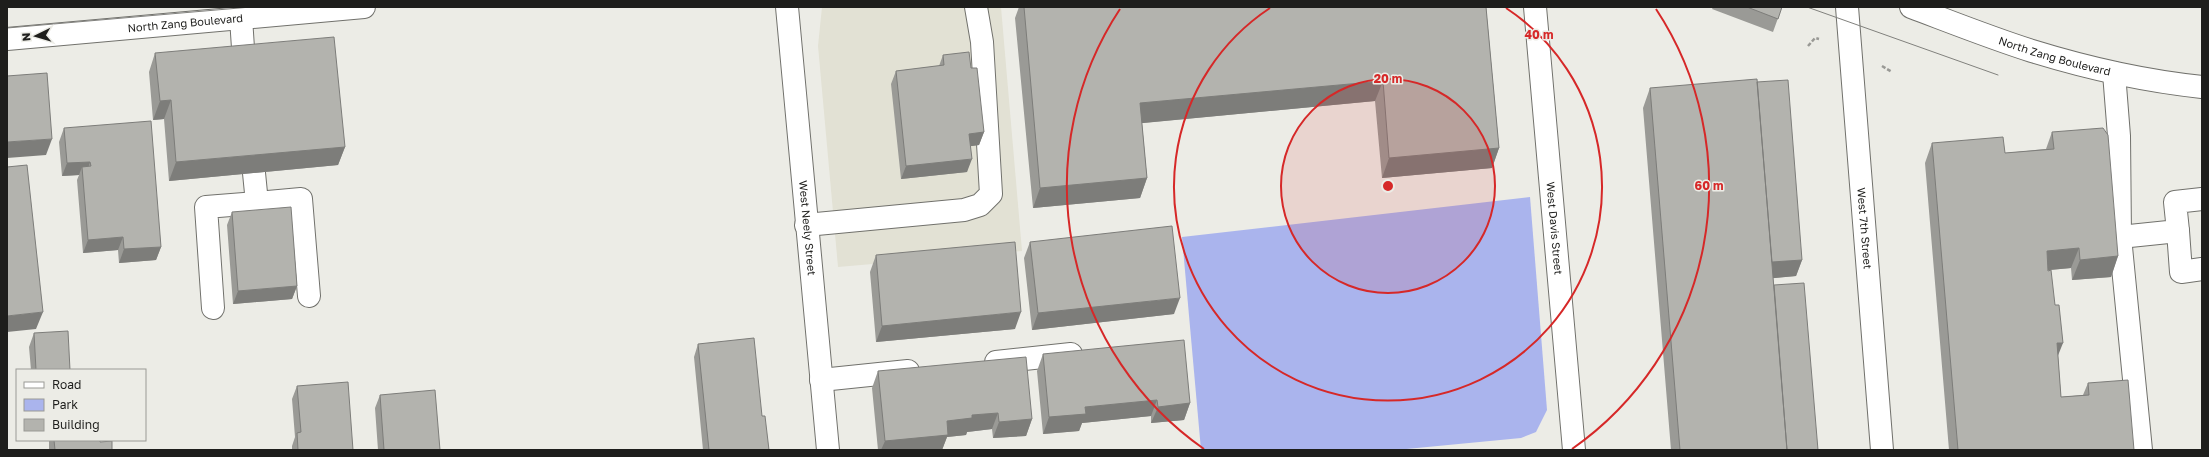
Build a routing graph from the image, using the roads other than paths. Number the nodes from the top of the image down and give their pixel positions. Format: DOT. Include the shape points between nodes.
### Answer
graph roads {
  1 [pos="364,7"];
  2 [pos="787,7"];
  3 [pos="976,7"];
  4 [pos="1535,7"];
  5 [pos="1847,7"];
  6 [pos="1911,7"];
  7 [pos="241,18"];
  8 [pos="7,39"];
  9 [pos="244,63"];
  10 [pos="2114,72"];
  11 [pos="2202,87"];
  12 [pos="254,173"];
  13 [pos="2202,199"];
  14 [pos="256,203"];
  15 [pos="806,225"];
  16 [pos="2178,231"];
  17 [pos="2120,236"];
  18 [pos="2202,269"];
  19 [pos="309,296"];
  20 [pos="213,308"];
  21 [pos="1090,352"];
  22 [pos="972,364"];
  23 [pos="925,369"];
  24 [pos="821,380"];
  25 [pos="828,450"];
  26 [pos="1574,450"];
  27 [pos="1882,450"];
  28 [pos="2141,450"];
  1 -- 7 [label="main road, North Zang Boulevard"];
  2 -- 15 [label="main road, West Neely Street"];
  3 -- 15 [label="main road" via="982,42 991,194 980,205 964,210"];
  4 -- 26 [label="main road, West Davis Street"];
  5 -- 27 [label="main road, West 7th Street"];
  6 -- 10 [label="main road, North Zang Boulevard" via="2032,51"];
  7 -- 8 [label="main road, North Zang Boulevard"];
  7 -- 9 [label="main road"];
  10 -- 11 [label="main road, North Zang Boulevard" via="2170,84"];
  10 -- 17 [label="main road" via="2119,136"];
  12 -- 14 [label="main road"];
  13 -- 16 [label="main road" via="2175,202"];
  14 -- 19 [label="main road" via="301,199"];
  14 -- 20 [label="main road" via="206,207"];
  15 -- 24 [label="main road, West Neely Street"];
  16 -- 17 [label="main road"];
  16 -- 18 [label="main road" via="2181,272"];
  17 -- 28 [label="main road"];
  21 -- 22 [label="main road"];
  23 -- 24 [label="main road"];
  24 -- 25 [label="main road, West Neely Street"];
}
